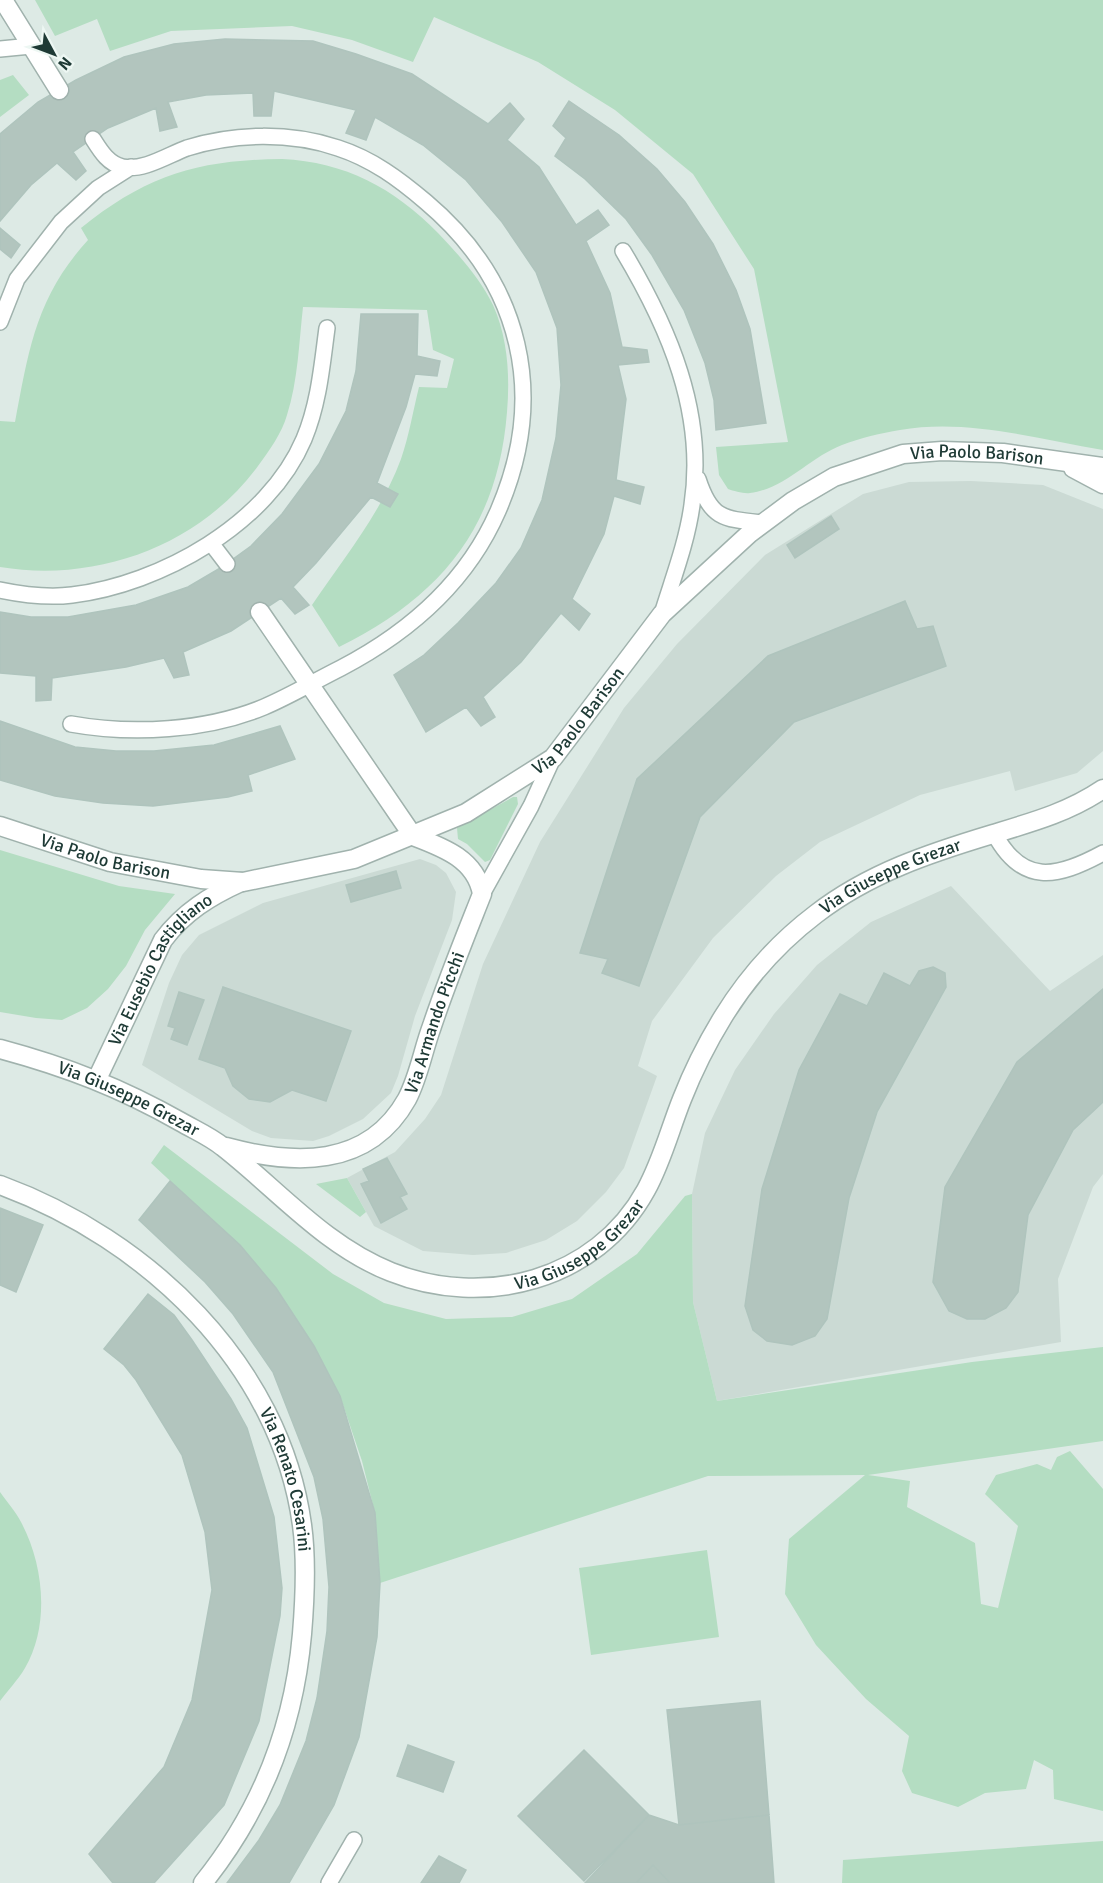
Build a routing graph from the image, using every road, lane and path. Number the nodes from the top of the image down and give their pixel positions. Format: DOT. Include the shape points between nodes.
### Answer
graph roads {
  1 [pos="3,0"];
  2 [pos="31,46"];
  3 [pos="0,48"];
  4 [pos="59,90"];
  5 [pos="93,138"];
  6 [pos="131,167"];
  7 [pos="622,251"];
  8 [pos="0,322"];
  9 [pos="327,328"];
  10 [pos="1059,462"];
  11 [pos="1103,467"];
  12 [pos="696,474"];
  13 [pos="1103,483"];
  14 [pos="763,523"];
  15 [pos="211,543"];
  16 [pos="227,564"];
  17 [pos="0,590"];
  18 [pos="260,612"];
  19 [pos="662,614"];
  20 [pos="309,684"];
  21 [pos="71,724"];
  22 [pos="554,758"];
  23 [pos="1103,789"];
  24 [pos="0,826"];
  25 [pos="994,833"];
  26 [pos="413,836"];
  27 [pos="1103,853"];
  28 [pos="243,882"];
  29 [pos="482,894"];
  30 [pos="0,1049"];
  31 [pos="97,1079"];
  32 [pos="221,1145"];
  33 [pos="0,1185"];
  34 [pos="354,1840"];
  35 [pos="203,1883"];
  36 [pos="329,1883"];
  1 -- 2 [label="street"];
  2 -- 3 [label="lane"];
  2 -- 4 [label="street"];
  5 -- 6 [label="lane" via="106,158 122,167"];
  6 -- 8 [label="lane" via="98,188 61,222 17,279"];
  6 -- 20 [label="lane" via="204,143 237,138 311,141 358,155 399,179 448,222 493,278 512,322 522,388 518,439 508,484 488,532 464,568 418,618 377,647"];
  7 -- 12 [label="lane" via="651,298 675,355 692,411"];
  9 -- 15 [label="lane" via="317,396 298,450 251,512"];
  10 -- 11 [label="street, Via Paolo Barison"];
  10 -- 13 [label="street"];
  10 -- 14 [label="street, Via Paolo Barison" via="979,451 903,454 834,477"];
  12 -- 14 [label="lane" via="706,504 713,510 736,520"];
  12 -- 19 [label="lane" via="685,540"];
  14 -- 19 [label="street, Via Paolo Barison"];
  15 -- 16 [label="lane"];
  15 -- 17 [label="lane" via="159,570 96,591 53,596"];
  18 -- 20 [label="street"];
  19 -- 22 [label="street, Via Paolo Barison"];
  20 -- 21 [label="lane" via="262,708 197,726 104,730"];
  20 -- 26 [label="street"];
  22 -- 26 [label="street, Via Paolo Barison" via="466,813"];
  22 -- 29 [label="lane, Via Armando Picchi"];
  23 -- 25 [label="street, Via Giuseppe Grezar" via="1070,809"];
  24 -- 28 [label="street, Via Paolo Barison" via="141,869"];
  25 -- 27 [label="lane" via="1009,858 1042,873 1065,869"];
  25 -- 32 [label="street, Via Giuseppe Grezar" via="878,875 831,903 782,943 743,988 718,1025 636,1206 600,1244 542,1278 497,1289 466,1290 440,1287 389,1271 329,1236"];
  26 -- 28 [label="street, Via Paolo Barison" via="344,862"];
  26 -- 29 [label="street" via="449,851 466,864 477,878"];
  28 -- 31 [label="street, Via Eusebio Castigliano" via="202,903 171,930 151,962"];
  29 -- 32 [label="street, Via Armando Picchi" via="414,1084 399,1111 381,1131 347,1151 305,1159 267,1157"];
  30 -- 31 [label="street, Via Giuseppe Grezar"];
  31 -- 32 [label="street, Via Giuseppe Grezar"];
  33 -- 35 [label="street, Via Renato Cesarini" via="44,1203 101,1234 190,1306 253,1389 275,1430 291,1474 304,1548 304,1616 296,1690 262,1790"];
  34 -- 36 [label="lane"];
}
